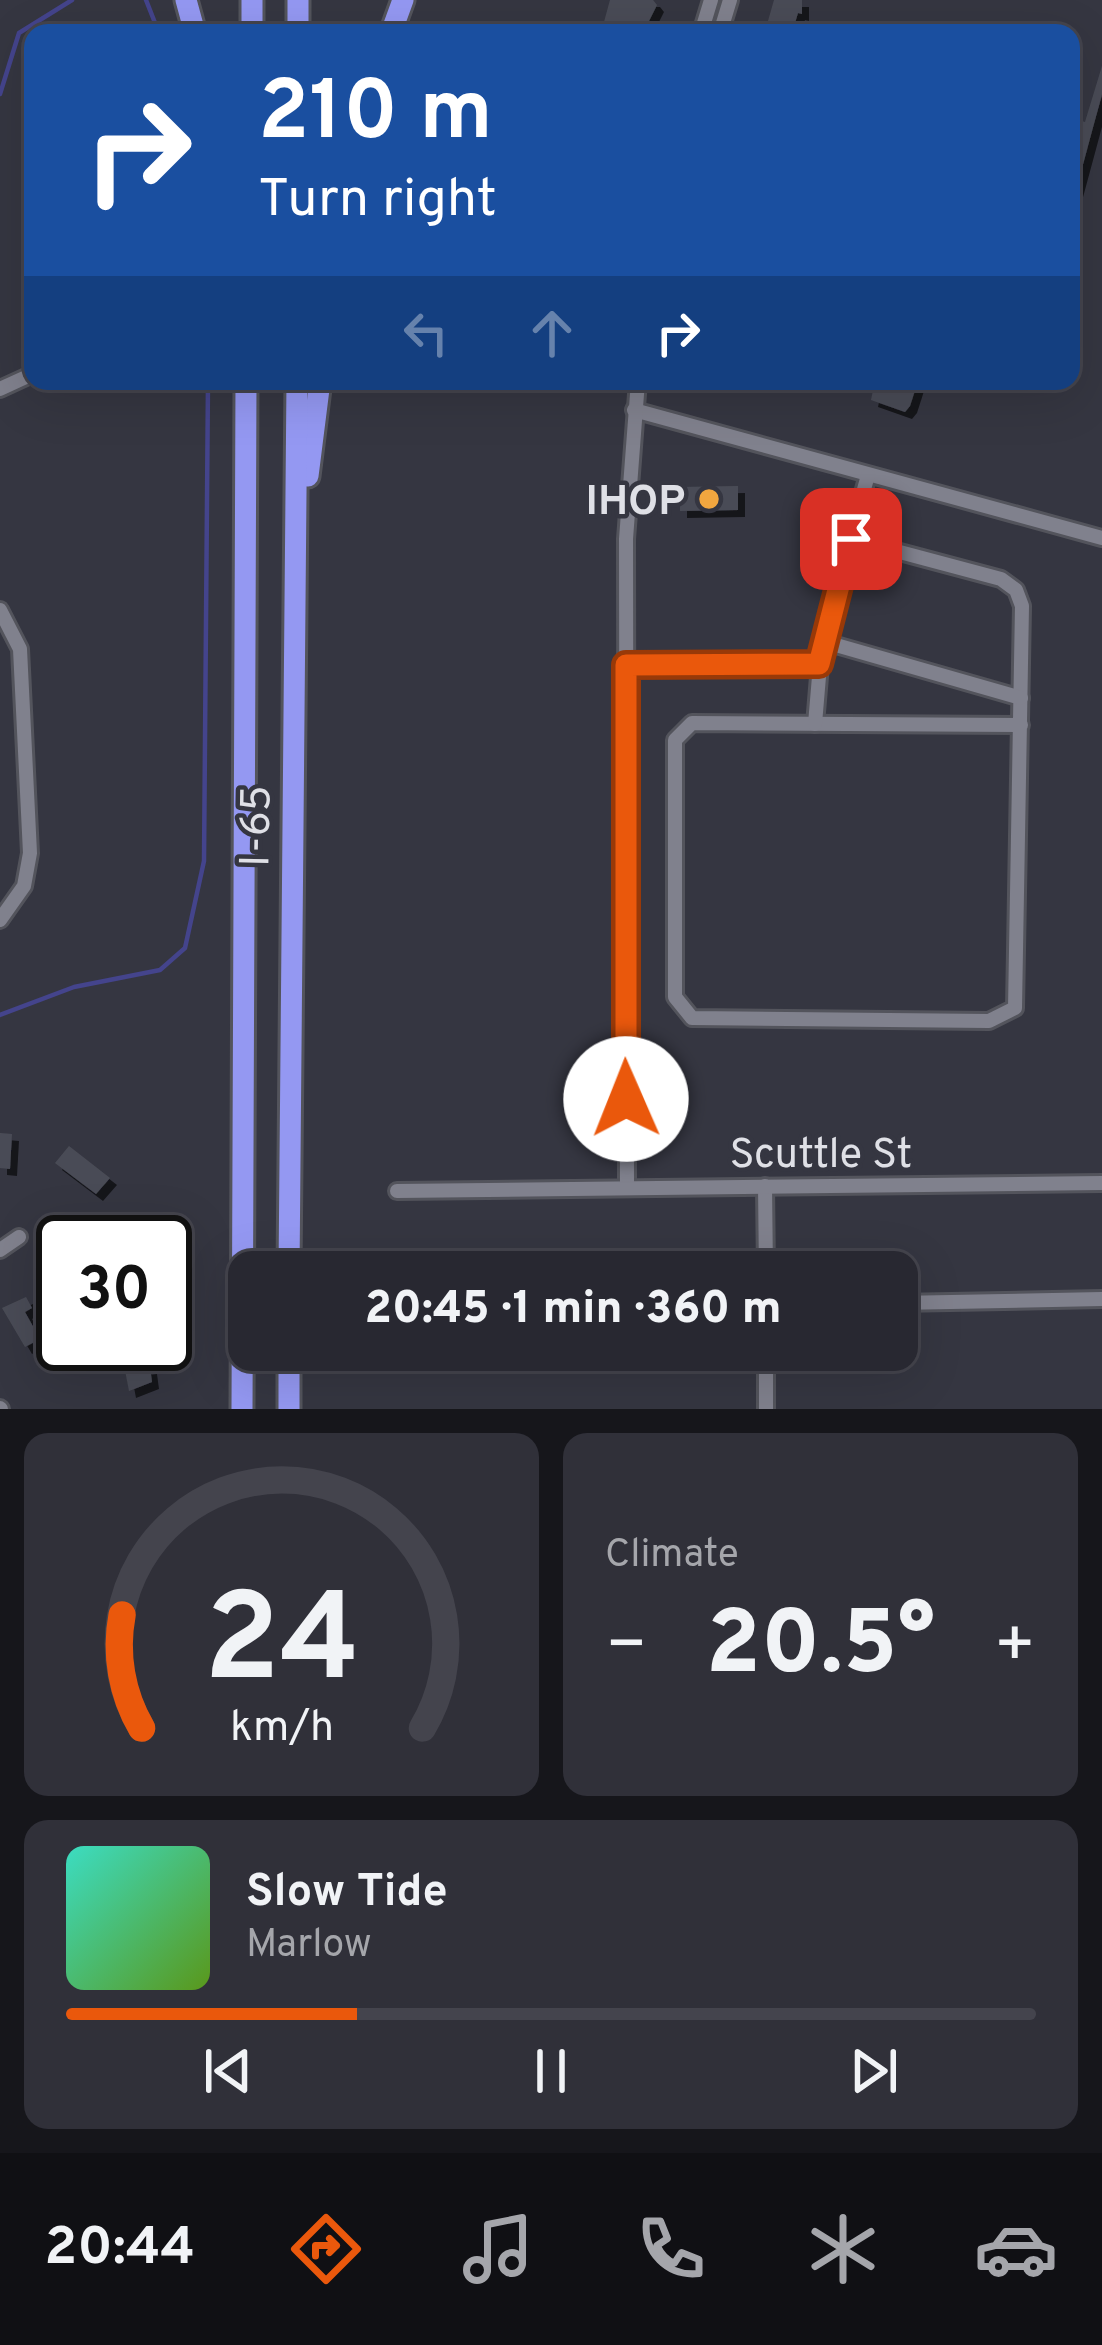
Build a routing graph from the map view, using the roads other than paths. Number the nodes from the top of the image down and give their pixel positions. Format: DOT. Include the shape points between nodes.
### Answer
graph roads {
  1 [pos="245,390"];
  2 [pos="297,390"];
  3 [pos="319,390"];
  4 [pos="637,390"];
  5 [pos="634,410"];
  6 [pos="868,475"];
  7 [pos="1102,538"];
  8 [pos="851,539"];
  9 [pos="296,566"];
  10 [pos="0,610"];
  11 [pos="822,641"];
  12 [pos="819,664"];
  13 [pos="626,665"];
  14 [pos="1021,698"];
  15 [pos="815,724"];
  16 [pos="1021,725"];
  17 [pos="0,920"];
  18 [pos="1102,1183"];
  19 [pos="765,1186"];
  20 [pos="628,1187"];
  21 [pos="397,1191"];
  22 [pos="20,1237"];
  23 [pos="0,1250"];
  24 [pos="289,1251"];
  25 [pos="766,1251"];
  26 [pos="1102,1299"];
  27 [pos="918,1303"];
  28 [pos="289,1371"];
  29 [pos="766,1371"];
  30 [pos="242,1409"];
  31 [pos="289,1409"];
  32 [pos="766,1409"];
  1 -- 30 [label="highway"];
  2 -- 9 [label="highway, I-65"];
  3 -- 9 [label="highway"];
  4 -- 5 [label="street"];
  5 -- 6 [label="street"];
  5 -- 13 [label="street"];
  6 -- 7 [label="street"];
  6 -- 8 [label="street"];
  8 -- 11 [label="street"];
  8 -- 14 [label="street" via="1016,590"];
  9 -- 24 [label="highway, I-65"];
  10 -- 17 [label="street" via="20,650 30,853 24,886"];
  11 -- 12 [label="street"];
  11 -- 14 [label="street"];
  12 -- 13 [label="street"];
  12 -- 15 [label="street"];
  13 -- 20 [label="street"];
  14 -- 16 [label="street"];
  15 -- 16 [label="street"];
  15 -- 16 [label="street" via="692,723 675,740 675,997 692,1018 989,1021 1016,1008"];
  18 -- 19 [label="street, Scuttle St"];
  19 -- 20 [label="street, Scuttle St"];
  19 -- 25 [label="street"];
  20 -- 21 [label="street, Scuttle St"];
  22 -- 23 [label="street"];
  26 -- 27 [label="street"];
  28 -- 31 [label="highway"];
  29 -- 32 [label="street"];
}
